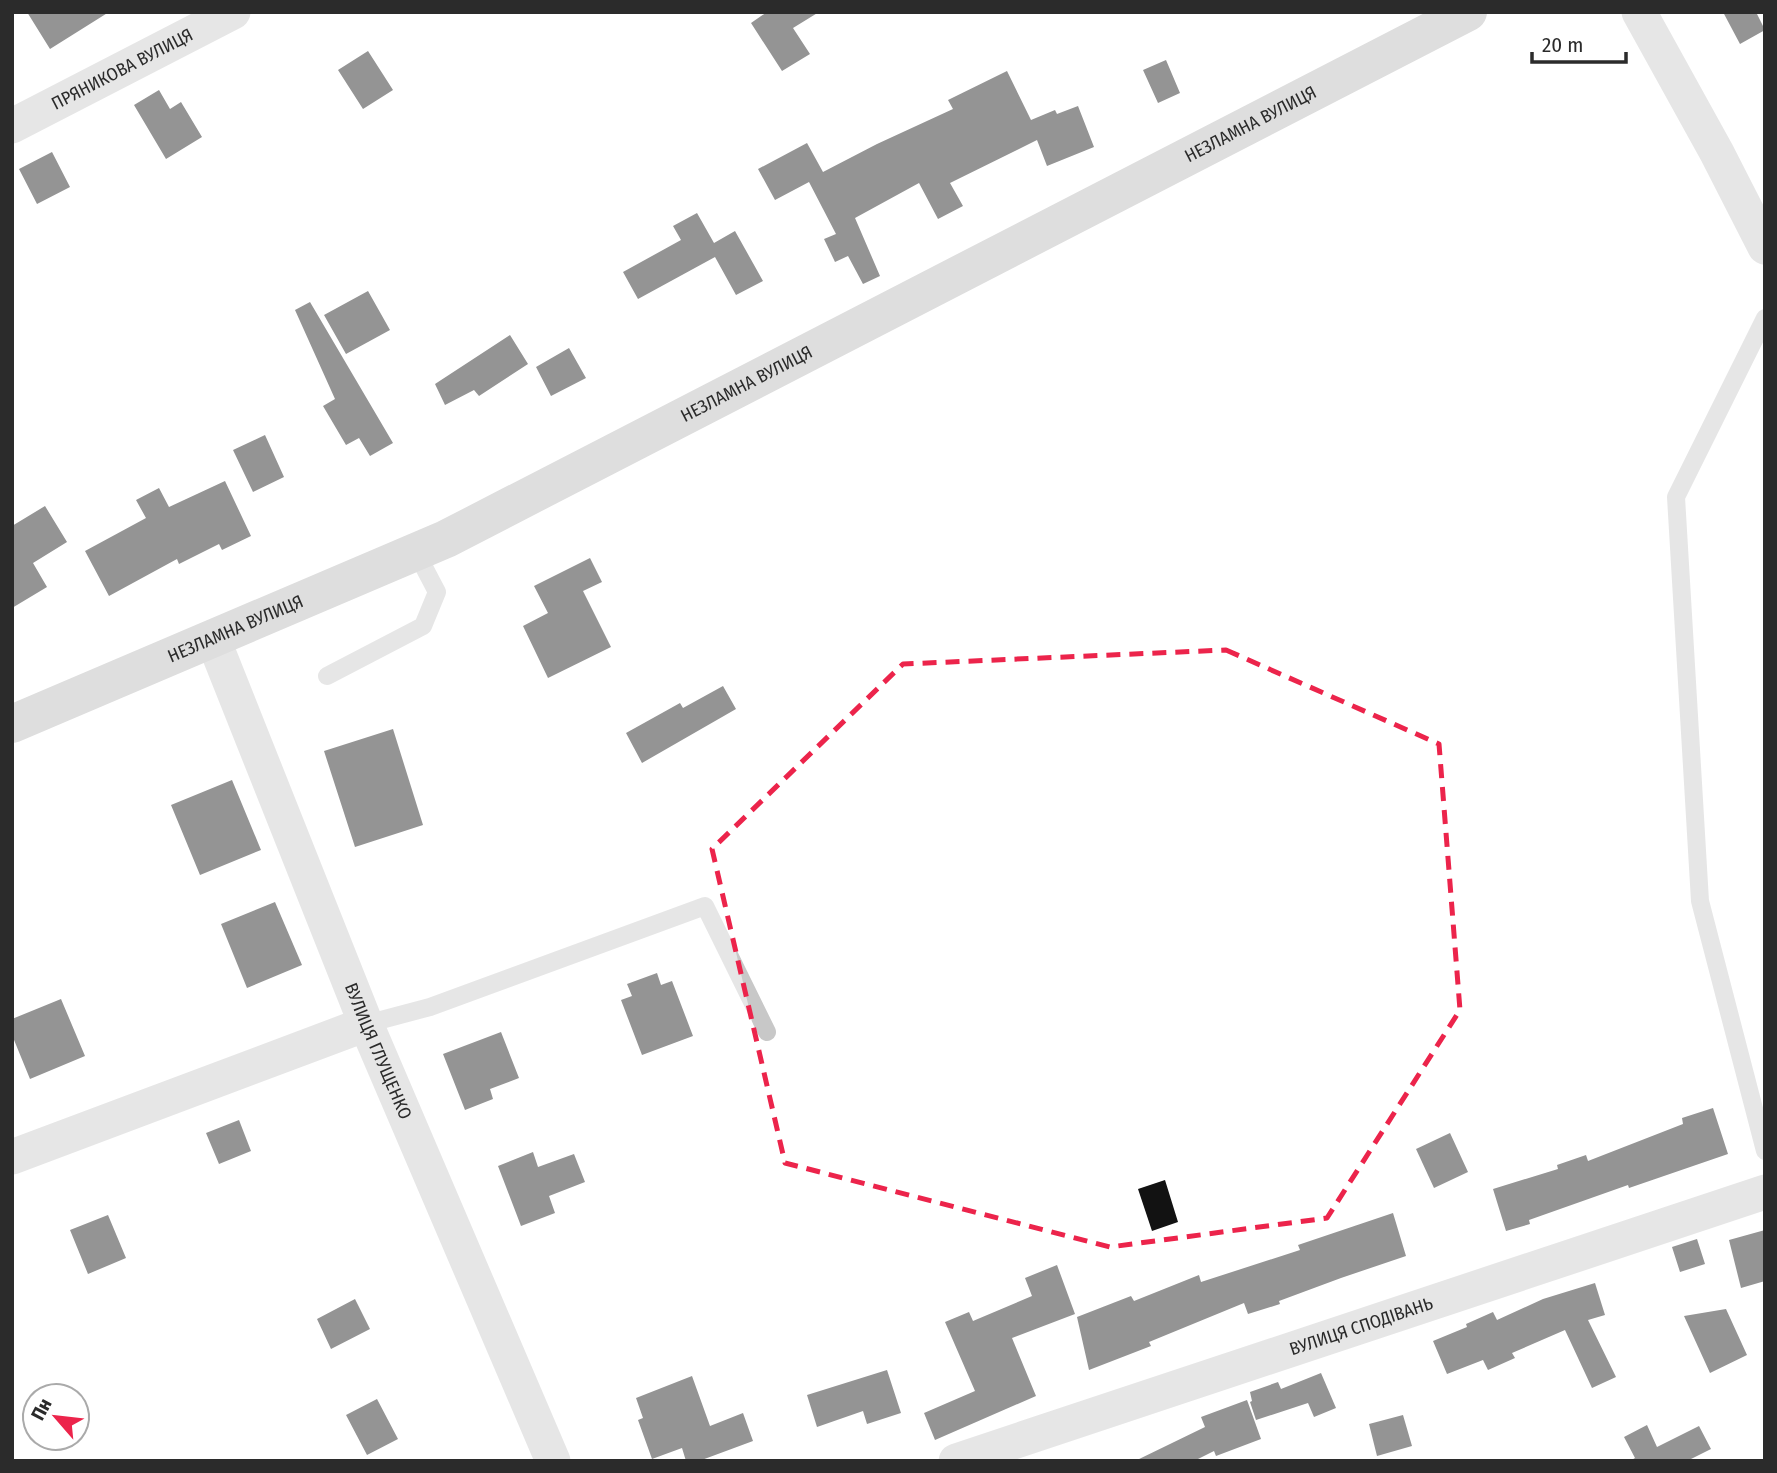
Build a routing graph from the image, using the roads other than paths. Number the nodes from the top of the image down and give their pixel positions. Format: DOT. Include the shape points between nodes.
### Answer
graph roads {
  1 [pos="233,12"];
  2 [pos="1468,12"];
  3 [pos="1639,12"];
  4 [pos="12,126"];
  5 [pos="1765,247"];
  6 [pos="1765,318"];
  7 [pos="416,552"];
  8 [pos="213,639"];
  9 [pos="327,676"];
  10 [pos="12,724"];
  11 [pos="366,1024"];
  12 [pos="767,1032"];
  13 [pos="1765,1151"];
  14 [pos="12,1157"];
  15 [pos="1765,1192"];
  16 [pos="553,1461"];
  17 [pos="956,1461"];
  1 -- 4 [label="street, ПРЯНИКОВА ВУЛИЦЯ"];
  2 -- 7 [label="street, НЕЗЛАМНА ВУЛИЦЯ"];
  3 -- 5 [label="street"];
  6 -- 13 [label="lane" via="1676,497 1700,901"];
  7 -- 8 [label="street, НЕЗЛАМНА ВУЛИЦЯ"];
  7 -- 9 [label="lane" via="437,592 423,626"];
  8 -- 10 [label="street, НЕЗЛАМНА ВУЛИЦЯ"];
  8 -- 11 [label="street, ВУЛИЦЯ ГЛУЩЕНКО"];
  11 -- 12 [label="lane" via="430,1007 705,906"];
  11 -- 14 [label="street"];
  11 -- 16 [label="street, ВУЛИЦЯ ГЛУЩЕНКО"];
  15 -- 17 [label="street, ВУЛИЦЯ СПОДІВАНЬ"];
}
